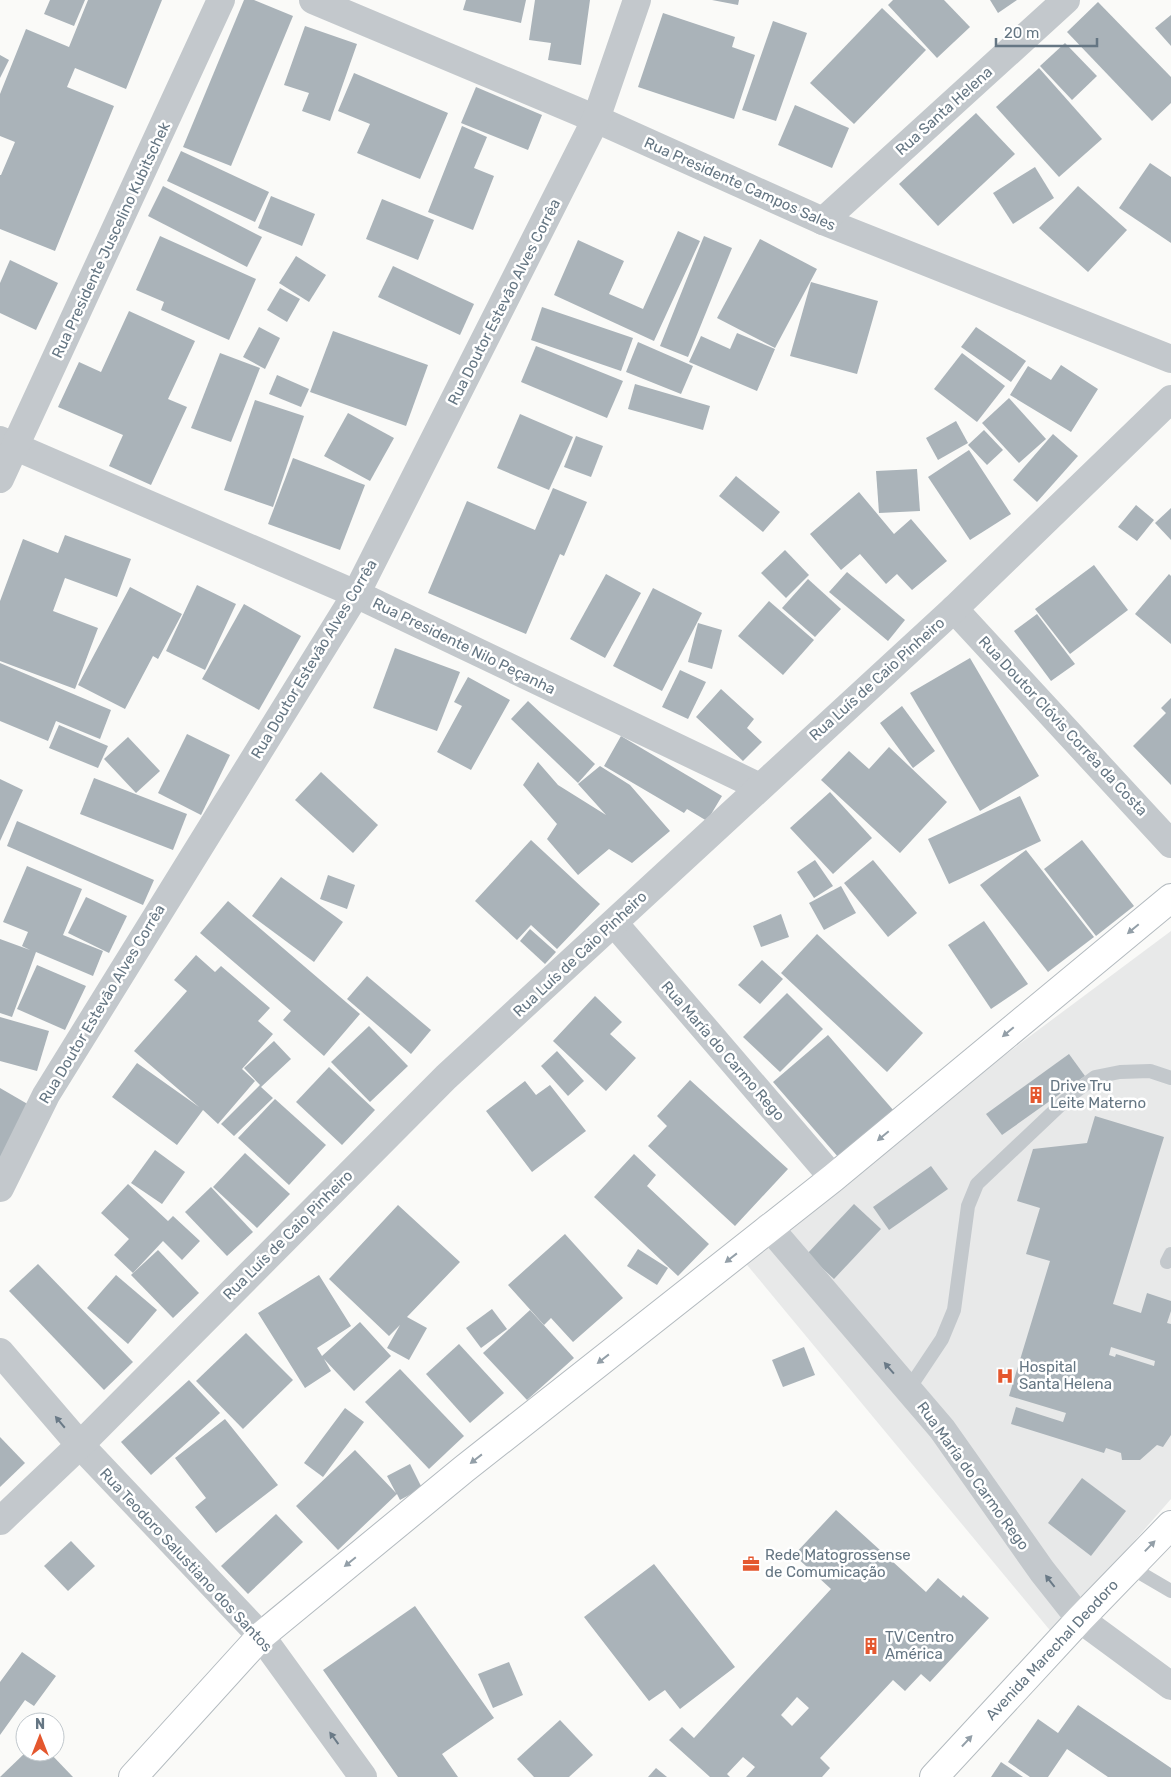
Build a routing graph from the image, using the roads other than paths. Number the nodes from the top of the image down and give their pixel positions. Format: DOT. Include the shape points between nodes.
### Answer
graph roads {
  1 [pos="221,0"];
  2 [pos="313,0"];
  3 [pos="637,0"];
  4 [pos="1066,0"];
  5 [pos="596,119"];
  6 [pos="823,221"];
  7 [pos="1171,359"];
  8 [pos="1171,399"];
  9 [pos="8,443"];
  10 [pos="0,479"];
  11 [pos="356,594"];
  12 [pos="954,609"];
  13 [pos="760,787"];
  14 [pos="1171,844"];
  15 [pos="1171,898"];
  16 [pos="614,923"];
  17 [pos="1171,1078"];
  18 [pos="832,1178"];
  19 [pos="0,1188"];
  20 [pos="769,1227"];
  21 [pos="0,1352"];
  22 [pos="908,1390"];
  23 [pos="80,1445"];
  24 [pos="0,1521"];
  25 [pos="1171,1525"];
  26 [pos="1130,1567"];
  27 [pos="1171,1591"];
  28 [pos="1080,1619"];
  29 [pos="261,1636"];
  30 [pos="1171,1686"];
  31 [pos="133,1777"];
  32 [pos="363,1777"];
  33 [pos="934,1777"];
  1 -- 9 [label="street, Rua Presidente Juscelino Kubitschek"];
  2 -- 5 [label="street, Rua Presidente Campos Sales"];
  3 -- 5 [label="street, Rua Doutor Estevão Alves Corrêa"];
  4 -- 6 [label="street, Rua Santa Helena"];
  5 -- 6 [label="street, Rua Presidente Campos Sales"];
  5 -- 11 [label="street, Rua Doutor Estevão Alves Corrêa"];
  6 -- 7 [label="street, Rua Presidente Campos Sales"];
  8 -- 12 [label="street, Rua Luís de Caio Pinheiro"];
  9 -- 10 [label="street, Rua Presidente Juscelino Kubitschek"];
  9 -- 11 [label="street, Rua Presidente Nilo Peçanha"];
  11 -- 13 [label="street, Rua Presidente Nilo Peçanha"];
  11 -- 19 [label="street, Rua Doutor Estevão Alves Corrêa" via="46,1095"];
  12 -- 13 [label="street, Rua Luís de Caio Pinheiro"];
  12 -- 14 [label="street, Rua Doutor Clóvis Corrêa da Costa"];
  13 -- 16 [label="street, Rua Luís de Caio Pinheiro"];
  15 -- 18 [label="main road, one-way"];
  16 -- 18 [label="street, Rua María do Carmo Rego"];
  16 -- 23 [label="street, Rua Luís de Caio Pinheiro" via="446,1077"];
  17 -- 22 [label="lane" via="1150,1071 1095,1077 977,1184 968,1206 954,1310 942,1339"];
  18 -- 20 [label="main road"];
  22 -- 20 [label="street, Rua María do Carmo Rego, one-way"];
  20 -- 29 [label="main road, one-way" via="464,1469"];
  23 -- 21 [label="street, Rua Teodoro Salustiano dos Santos, one-way"];
  28 -- 22 [label="street, Rua María do Carmo Rego, one-way" via="1042,1572 942,1429"];
  23 -- 24 [label="street, Rua Luís de Caio Pinheiro"];
  23 -- 29 [label="street, Rua Teodoro Salustiano dos Santos"];
  26 -- 25 [label="main road, Avenida Marechal Deodoro, one-way"];
  26 -- 27 [label="lane"];
  26 -- 28 [label="main road, Avenida Marechal Deodoro"];
  28 -- 30 [label="street, Rua María do Carmo Rego"];
  33 -- 28 [label="main road, Avenida Marechal Deodoro, one-way"];
  29 -- 31 [label="main road"];
  32 -- 29 [label="street, Rua Teodoro Salustiano dos Santos, one-way"];
}
